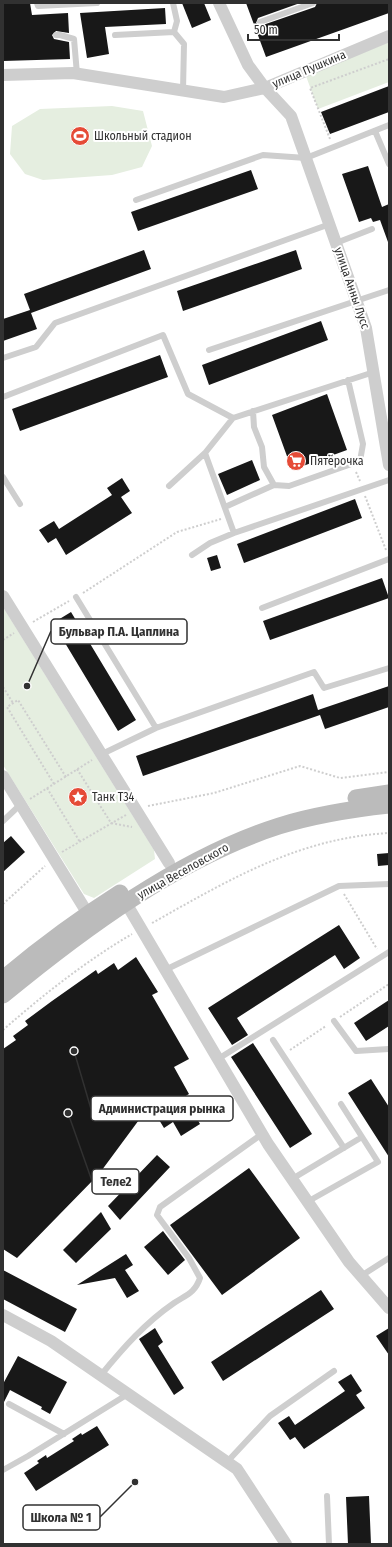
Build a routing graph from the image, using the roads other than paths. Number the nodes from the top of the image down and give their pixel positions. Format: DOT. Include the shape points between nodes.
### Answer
graph roads {
  1 [pos="37,3"];
  2 [pos="97,3"];
  3 [pos="173,3"];
  4 [pos="219,3"];
  5 [pos="314,3"];
  6 [pos="260,22"];
  7 [pos="174,32"];
  8 [pos="56,35"];
  9 [pos="115,35"];
  10 [pos="389,36"];
  11 [pos="77,74"];
  12 [pos="3,75"];
  13 [pos="265,88"];
  14 [pos="183,90"];
  15 [pos="291,116"];
  16 [pos="389,125"];
  17 [pos="375,131"];
  18 [pos="306,158"];
  19 [pos="389,164"];
  20 [pos="136,200"];
  21 [pos="330,224"];
  22 [pos="372,229"];
  23 [pos="336,243"];
  24 [pos="389,290"];
  25 [pos="357,301"];
  26 [pos="209,350"];
  27 [pos="3,358"];
  28 [pos="374,372"];
  29 [pos="348,380"];
  30 [pos="3,397"];
  31 [pos="253,411"];
  32 [pos="233,418"];
  33 [pos="205,453"];
  34 [pos="389,465"];
  35 [pos="3,477"];
  36 [pos="389,480"];
  37 [pos="274,485"];
  38 [pos="169,486"];
  39 [pos="20,504"];
  40 [pos="225,507"];
  41 [pos="234,533"];
  42 [pos="192,555"];
  43 [pos="389,558"];
  44 [pos="3,596"];
  45 [pos="76,597"];
  46 [pos="262,608"];
  47 [pos="389,668"];
  48 [pos="156,728"];
  49 [pos="102,754"];
  50 [pos="3,776"];
  51 [pos="389,793"];
  52 [pos="21,804"];
  53 [pos="389,805"];
  54 [pos="3,821"];
  55 [pos="172,868"];
  56 [pos="389,884"];
  57 [pos="126,903"];
  58 [pos="91,919"];
  59 [pos="389,952"];
  60 [pos="165,970"];
  61 [pos="3,979"];
  62 [pos="3,995"];
  63 [pos="334,1021"];
  64 [pos="273,1040"];
  65 [pos="389,1049"];
  66 [pos="218,1059"];
  67 [pos="341,1104"];
  68 [pos="262,1134"];
  69 [pos="362,1137"];
  70 [pos="344,1148"];
  71 [pos="292,1179"];
  72 [pos="307,1202"];
  73 [pos="389,1258"];
  74 [pos="361,1276"];
  75 [pos="389,1308"];
  76 [pos="3,1315"];
  77 [pos="334,1371"];
  78 [pos="101,1375"];
  79 [pos="128,1394"];
  80 [pos="10,1404"];
  81 [pos="64,1434"];
  82 [pos="227,1462"];
  83 [pos="3,1470"];
  84 [pos="327,1496"];
  85 [pos="286,1544"];
  86 [pos="329,1544"];
  1 -- 2 [label="lane" via="38,6"];
  3 -- 7 [label="lane" via="177,21"];
  4 -- 13 [label="street" via="248,65"];
  5 -- 6 [label="lane"];
  7 -- 9 [label="lane"];
  7 -- 14 [label="lane" via="184,44"];
  8 -- 11 [label="lane" via="74,40"];
  10 -- 13 [label="street, улица Пушкина"];
  11 -- 12 [label="street"];
  11 -- 14 [label="street"];
  13 -- 14 [label="street" via="224,96"];
  13 -- 15 [label="street, улица Пушкина"];
  15 -- 18 [label="street, улица Анны Лусс"];
  16 -- 17 [label="lane"];
  17 -- 18 [label="lane"];
  17 -- 19 [label="lane"];
  18 -- 20 [label="lane" via="263,155"];
  18 -- 21 [label="street, улица Анны Лусс"];
  21 -- 23 [label="street, улица Анны Лусс"];
  21 -- 27 [label="lane" via="55,322 36,347"];
  22 -- 23 [label="lane"];
  23 -- 25 [label="street, улица Анны Лусс"];
  24 -- 25 [label="lane"];
  25 -- 26 [label="lane"];
  25 -- 28 [label="street, улица Анны Лусс" via="366,328"];
  28 -- 29 [label="lane"];
  28 -- 34 [label="street, улица Анны Лусс"];
  29 -- 31 [label="lane"];
  29 -- 37 [label="lane" via="363,444 360,461 289,486"];
  30 -- 32 [label="lane" via="163,336 188,394"];
  31 -- 32 [label="lane"];
  31 -- 37 [label="lane" via="254,427 262,447 264,467"];
  32 -- 33 [label="lane"];
  33 -- 38 [label="lane"];
  33 -- 40 [label="lane"];
  35 -- 39 [label="lane"];
  36 -- 41 [label="lane"];
  37 -- 40 [label="lane"];
  40 -- 41 [label="lane"];
  41 -- 42 [label="lane" via="210,543"];
  43 -- 46 [label="lane"];
  44 -- 49 [label="street"];
  45 -- 48 [label="lane"];
  47 -- 48 [label="lane" via="324,688 314,672"];
  48 -- 49 [label="lane"];
  49 -- 55 [label="street"];
  50 -- 52 [label="street"];
  51 -- 55 [label="main road, улица Веселовского" via="340,800 277,815 222,836"];
  52 -- 54 [label="lane"];
  52 -- 58 [label="street"];
  53 -- 55 [label="main road, улица Веселовского" via="348,810 279,826"];
  55 -- 57 [label="main road, улица Веселовского"];
  55 -- 58 [label="main road, улица Веселовского"];
  56 -- 60 [label="lane" via="339,886"];
  57 -- 58 [label="main road, улица Веселовского"];
  57 -- 60 [label="street"];
  58 -- 61 [label="main road, улица Веселовского" via="36,951"];
  58 -- 62 [label="main road, улица Веселовского"];
  59 -- 66 [label="lane"];
  60 -- 66 [label="street"];
  63 -- 65 [label="lane" via="356,1051"];
  64 -- 70 [label="lane"];
  66 -- 68 [label="street"];
  67 -- 69 [label="lane"];
  68 -- 71 [label="street"];
  68 -- 78 [label="lane" via="160,1207 157,1215 189,1258 200,1278 196,1288 135,1334"];
  69 -- 70 [label="lane"];
  69 -- 72 [label="lane" via="378,1162"];
  70 -- 71 [label="lane"];
  71 -- 72 [label="street"];
  72 -- 74 [label="street"];
  73 -- 74 [label="lane"];
  74 -- 75 [label="street"];
  76 -- 78 [label="street" via="51,1341"];
  77 -- 82 [label="lane" via="270,1416"];
  78 -- 79 [label="street"];
  79 -- 81 [label="lane"];
  79 -- 82 [label="street"];
  80 -- 81 [label="lane"];
  81 -- 83 [label="lane"];
  82 -- 85 [label="street" via="237,1469"];
  84 -- 86 [label="lane"];
}
